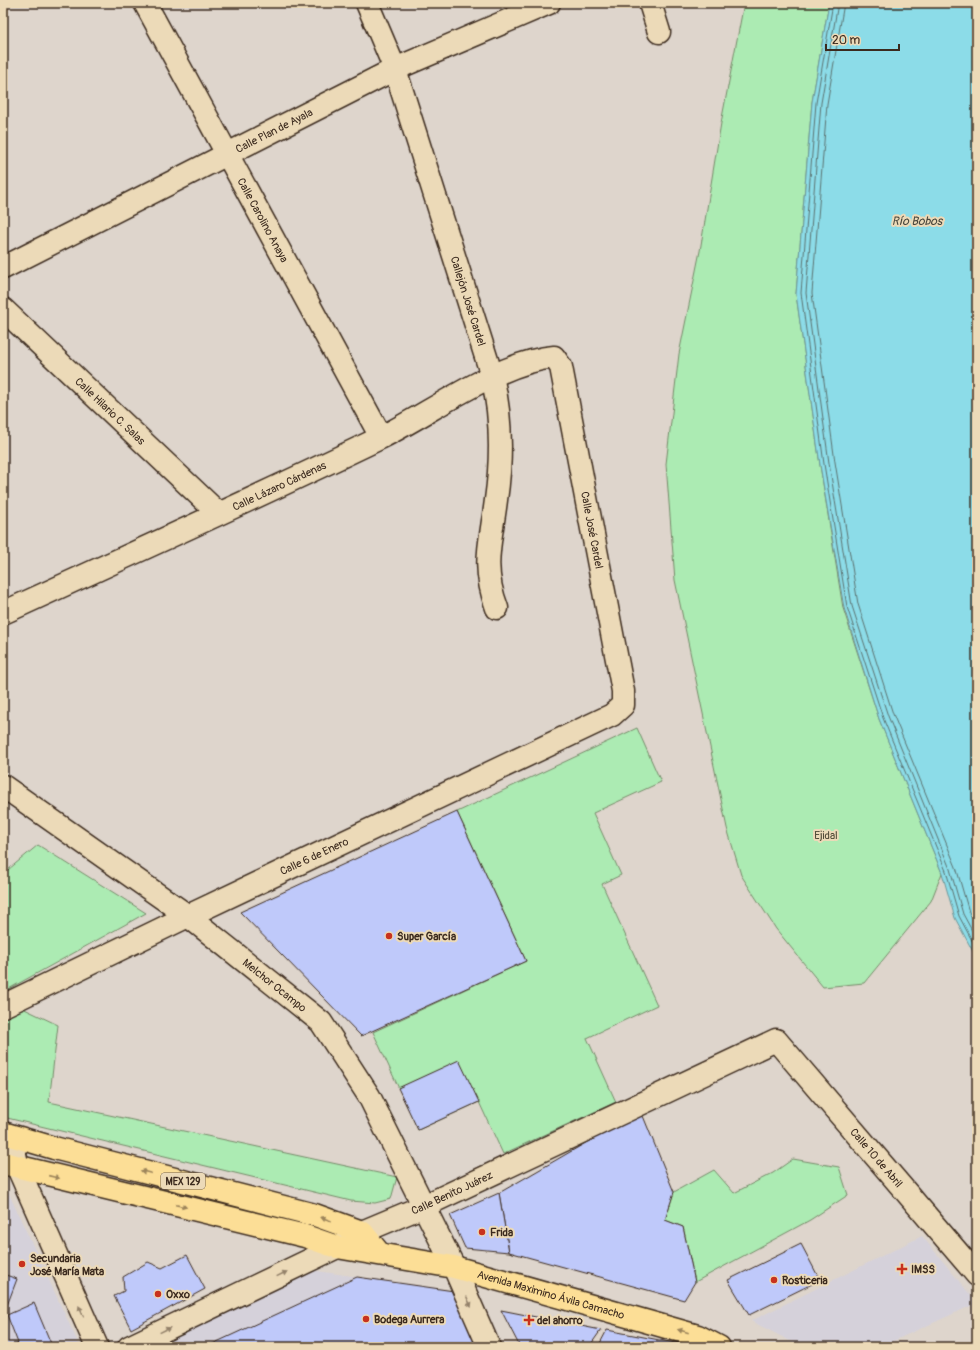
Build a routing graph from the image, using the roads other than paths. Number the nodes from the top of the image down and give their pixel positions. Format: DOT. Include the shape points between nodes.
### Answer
graph roads {
  1 [pos="145,3"];
  2 [pos="367,3"];
  3 [pos="549,3"];
  4 [pos="650,3"];
  5 [pos="659,32"];
  6 [pos="395,69"];
  7 [pos="227,154"];
  8 [pos="3,268"];
  9 [pos="3,309"];
  10 [pos="554,358"];
  11 [pos="492,376"];
  12 [pos="381,437"];
  13 [pos="218,513"];
  14 [pos="497,608"];
  15 [pos="3,613"];
  16 [pos="623,705"];
  17 [pos="3,786"];
  18 [pos="188,916"];
  19 [pos="3,1006"];
  20 [pos="776,1040"];
  21 [pos="7,1134"];
  22 [pos="11,1166"];
  23 [pos="424,1206"];
  24 [pos="362,1232"];
  25 [pos="337,1248"];
  26 [pos="380,1253"];
  27 [pos="454,1267"];
  28 [pos="977,1275"];
  29 [pos="97,1347"];
  30 [pos="130,1347"];
  31 [pos="489,1347"];
  32 [pos="718,1347"];
  1 -- 7 [label="street, Calle Carolino Anaya"];
  2 -- 6 [label="street, Callejón José Cardel"];
  3 -- 6 [label="street, Calle Plan de Ayala"];
  4 -- 5 [label="street"];
  6 -- 7 [label="street, Calle Plan de Ayala"];
  6 -- 11 [label="street, Callejón José Cardel"];
  7 -- 8 [label="street, Calle Plan de Ayala"];
  7 -- 12 [label="street, Calle Carolino Anaya"];
  9 -- 13 [label="street, Calle Hilario C. Salas"];
  10 -- 11 [label="street, Calle Lázaro Cárdenas" via="542,358"];
  10 -- 16 [label="street, Calle José Cardel" via="561,367 623,691"];
  11 -- 12 [label="street, Calle Lázaro Cárdenas"];
  11 -- 14 [label="street, Callejón José Cardel" via="498,402 502,443 496,501 488,542 490,590"];
  12 -- 13 [label="street, Calle Lázaro Cárdenas"];
  13 -- 15 [label="street, Calle Lázaro Cárdenas"];
  16 -- 18 [label="street, Calle 6 de Enero" via="612,715"];
  17 -- 18 [label="street, Melchor Ocampo"];
  18 -- 19 [label="street, Calle 6 de Enero"];
  18 -- 23 [label="street, Melchor Ocampo" via="321,1022 369,1096"];
  20 -- 23 [label="street, Calle Benito Juárez"];
  20 -- 28 [label="street, Calle 10 de Abril"];
  21 -- 22 [label="street"];
  24 -- 21 [label="main road, MEX 129, one-way" via="315,1215"];
  22 -- 25 [label="main road, MEX 129, one-way" via="305,1236"];
  29 -- 22 [label="street, one-way"];
  23 -- 24 [label="street, Calle Benito Juárez"];
  23 -- 27 [label="street, Melchor Ocampo"];
  24 -- 25 [label="street, Calle Benito Juárez"];
  24 -- 26 [label="main road, MEX 129"];
  25 -- 26 [label="main road, Avenida Maximino Ávila Camacho / MEX 129"];
  30 -- 25 [label="street, Calle Benito Juárez, one-way"];
  26 -- 27 [label="main road, Avenida Maximino Ávila Camacho / MEX 129"];
  27 -- 31 [label="street, Melchor Ocampo, one-way"];
  32 -- 27 [label="main road, Avenida Maximino Ávila Camacho / MEX 129, one-way" via="698,1336"];
}
